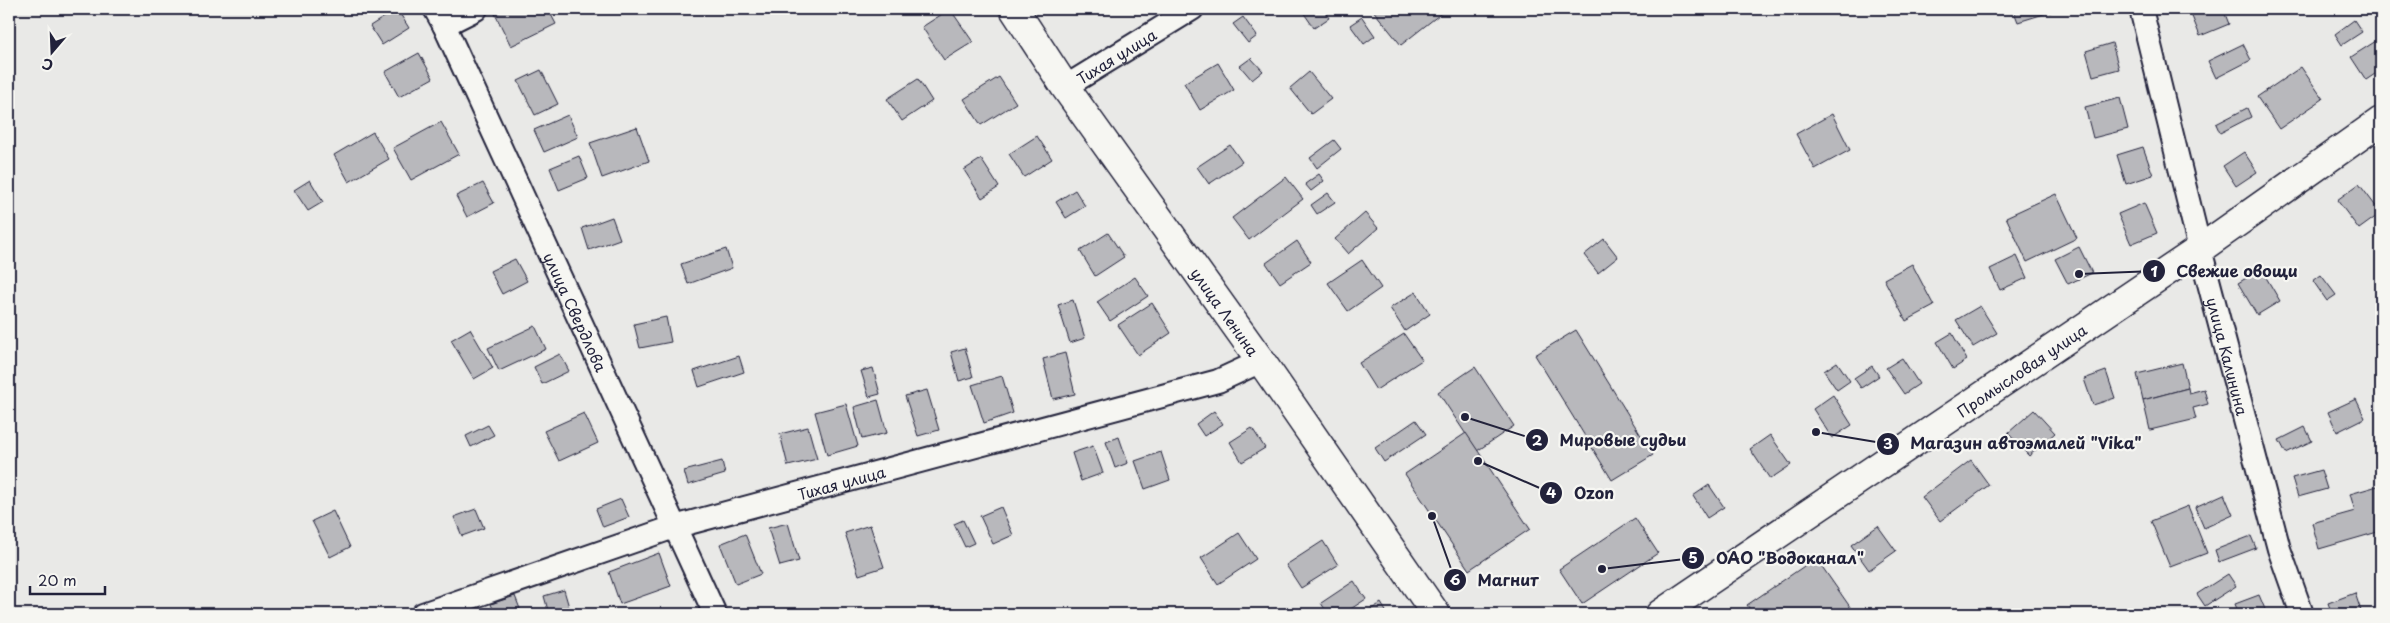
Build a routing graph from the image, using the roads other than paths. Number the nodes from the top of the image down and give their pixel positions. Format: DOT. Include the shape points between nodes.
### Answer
graph roads {
  1 [pos="476,9"];
  2 [pos="1014,9"];
  3 [pos="1192,9"];
  4 [pos="2141,9"];
  5 [pos="440,17"];
  6 [pos="1065,87"];
  7 [pos="2381,121"];
  8 [pos="2200,249"];
  9 [pos="1261,361"];
  10 [pos="674,527"];
  11 [pos="423,614"];
  12 [pos="714,614"];
  13 [pos="1436,614"];
  14 [pos="1660,614"];
  15 [pos="2302,614"];
  1 -- 5 [label="street"];
  2 -- 6 [label="street, улица Ленина"];
  3 -- 6 [label="street, Тихая улица"];
  4 -- 8 [label="street, улица Калинина"];
  5 -- 10 [label="street, улица Свердлова"];
  6 -- 9 [label="street, улица Ленина"];
  7 -- 8 [label="street, Промысловая улица"];
  8 -- 14 [label="street, Промысловая улица"];
  8 -- 15 [label="street, улица Калинина" via="2279,549"];
  9 -- 10 [label="street, Тихая улица" via="1218,381"];
  9 -- 13 [label="street, улица Ленина"];
  10 -- 11 [label="street, Тихая улица"];
  10 -- 12 [label="street, улица Свердлова"];
}
